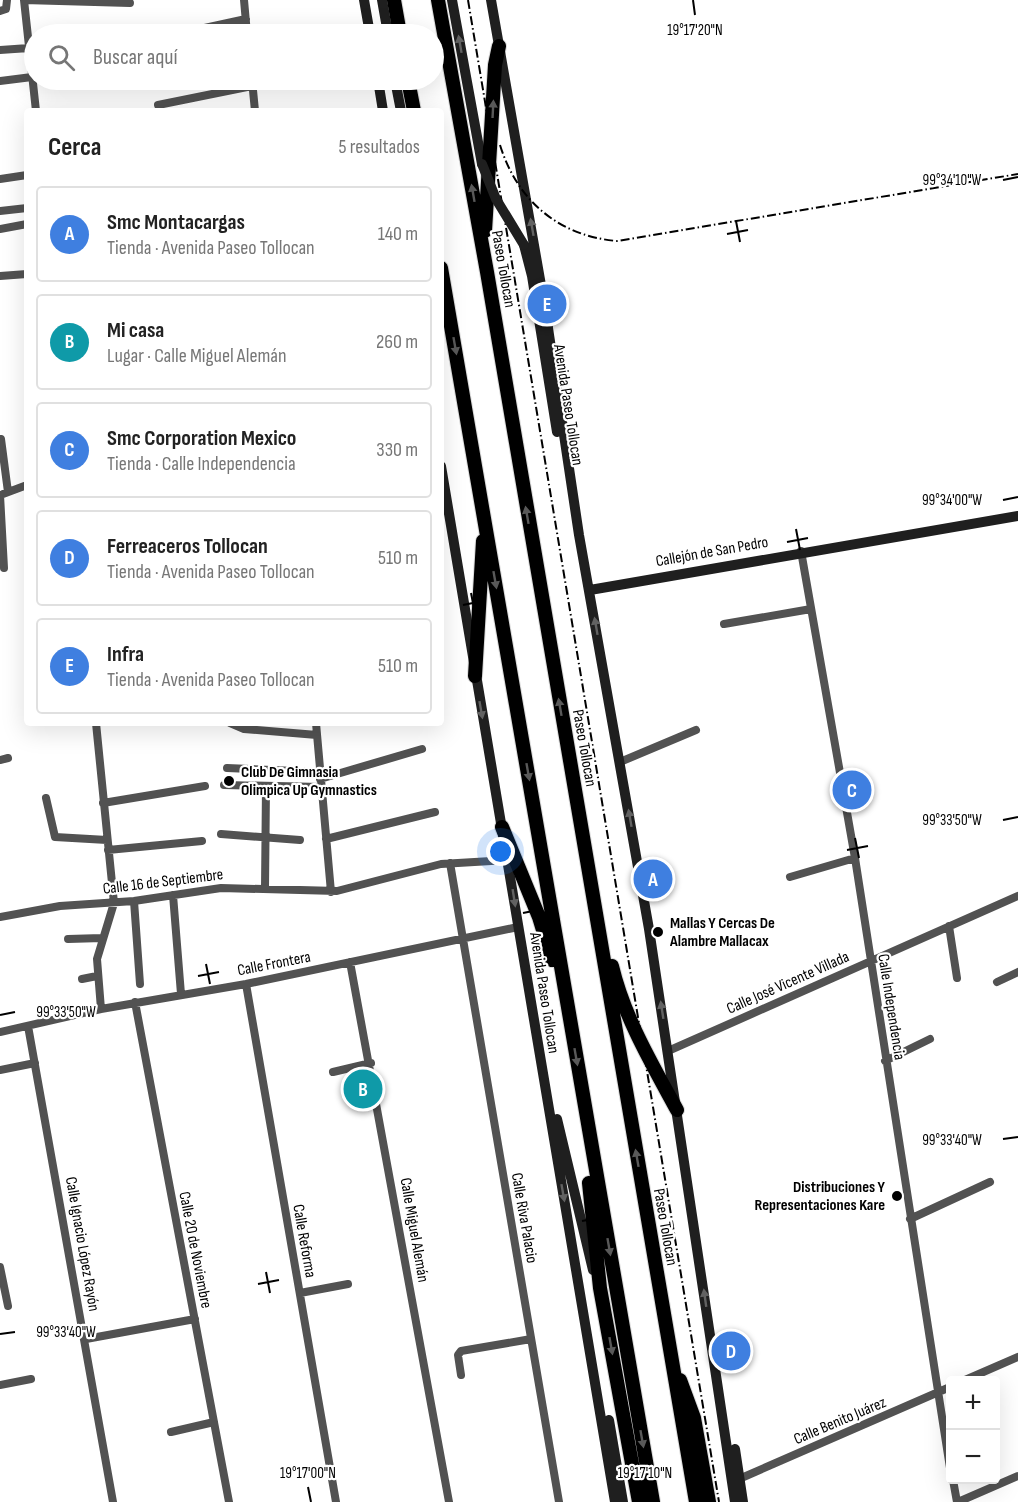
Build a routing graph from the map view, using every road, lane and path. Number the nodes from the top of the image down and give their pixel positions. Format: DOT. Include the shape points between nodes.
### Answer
graph roads {
  1 [pos="7,0"];
  2 [pos="24,0"];
  3 [pos="244,0"];
  4 [pos="364,0"];
  5 [pos="382,0"];
  6 [pos="394,0"];
  7 [pos="438,0"];
  8 [pos="452,0"];
  9 [pos="491,0"];
  10 [pos="130,3"];
  11 [pos="3,11"];
  12 [pos="246,19"];
  13 [pos="26,24"];
  14 [pos="223,24"];
  15 [pos="246,24"];
  16 [pos="368,24"];
  17 [pos="386,24"];
  18 [pos="398,24"];
  19 [pos="442,24"];
  20 [pos="444,33"];
  21 [pos="499,45"];
  22 [pos="24,48"];
  23 [pos="0,50"];
  24 [pos="24,78"];
  25 [pos="0,81"];
  26 [pos="34,90"];
  27 [pos="222,90"];
  28 [pos="253,90"];
  29 [pos="380,90"];
  30 [pos="397,90"];
  31 [pos="410,90"];
  32 [pos="158,105"];
  33 [pos="36,108"];
  34 [pos="255,108"];
  35 [pos="383,108"];
  36 [pos="400,108"];
  37 [pos="413,108"];
  38 [pos="24,175"];
  39 [pos="0,179"];
  40 [pos="24,207"];
  41 [pos="0,211"];
  42 [pos="24,225"];
  43 [pos="0,229"];
  44 [pos="487,272"];
  45 [pos="24,274"];
  46 [pos="0,276"];
  47 [pos="444,285"];
  48 [pos="1,439"];
  49 [pos="24,485"];
  50 [pos="444,485"];
  51 [pos="3,494"];
  52 [pos="1018,516"];
  53 [pos="485,518"];
  54 [pos="801,551"];
  55 [pos="4,568"];
  56 [pos="587,575"];
  57 [pos="590,590"];
  58 [pos="811,609"];
  59 [pos="724,624"];
  60 [pos="474,676"];
  61 [pos="96,726"];
  62 [pos="237,726"];
  63 [pos="315,726"];
  64 [pos="696,730"];
  65 [pos="316,735"];
  66 [pos="422,748"];
  67 [pos="620,762"];
  68 [pos="227,768"];
  69 [pos="320,779"];
  70 [pos="224,785"];
  71 [pos="205,786"];
  72 [pos="266,786"];
  73 [pos="46,798"];
  74 [pos="104,803"];
  75 [pos="435,812"];
  76 [pos="502,827"];
  77 [pos="221,834"];
  78 [pos="264,836"];
  79 [pos="326,839"];
  80 [pos="107,840"];
  81 [pos="300,840"];
  82 [pos="202,841"];
  83 [pos="585,847"];
  84 [pos="108,850"];
  85 [pos="855,858"];
  86 [pos="508,860"];
  87 [pos="450,863"];
  88 [pos="790,877"];
  89 [pos="265,888"];
  90 [pos="331,892"];
  91 [pos="173,895"];
  92 [pos="1018,896"];
  93 [pos="134,901"];
  94 [pos="114,903"];
  95 [pos="0,917"];
  96 [pos="949,926"];
  97 [pos="518,927"];
  98 [pos="102,938"];
  99 [pos="463,938"];
  100 [pos="68,939"];
  101 [pos="870,961"];
  102 [pos="351,962"];
  103 [pos="1018,972"];
  104 [pos="97,976"];
  105 [pos="957,978"];
  106 [pos="82,979"];
  107 [pos="997,982"];
  108 [pos="140,984"];
  109 [pos="246,984"];
  110 [pos="181,994"];
  111 [pos="566,999"];
  112 [pos="135,1002"];
  113 [pos="101,1009"];
  114 [pos="28,1026"];
  115 [pos="0,1032"];
  116 [pos="930,1039"];
  117 [pos="668,1051"];
  118 [pos="885,1061"];
  119 [pos="34,1063"];
  120 [pos="371,1063"];
  121 [pos="0,1070"];
  122 [pos="333,1072"];
  123 [pos="546,1094"];
  124 [pos="677,1110"];
  125 [pos="588,1127"];
  126 [pos="990,1182"];
  127 [pos="910,1219"];
  128 [pos="0,1267"];
  129 [pos="348,1284"];
  130 [pos="600,1288"];
  131 [pos="300,1293"];
  132 [pos="8,1306"];
  133 [pos="195,1319"];
  134 [pos="86,1339"];
  135 [pos="531,1339"];
  136 [pos="714,1356"];
  137 [pos="1018,1357"];
  138 [pos="461,1375"];
  139 [pos="974,1376"];
  140 [pos="31,1379"];
  141 [pos="596,1383"];
  142 [pos="0,1385"];
  143 [pos="946,1389"];
  144 [pos="937,1393"];
  145 [pos="214,1422"];
  146 [pos="171,1432"];
  147 [pos="946,1441"];
  148 [pos="1018,1476"];
  149 [pos="740,1479"];
  150 [pos="954,1484"];
  151 [pos="704,1499"];
  152 [pos="738,1501"];
  153 [pos="113,1502"];
  154 [pos="229,1502"];
  155 [pos="336,1502"];
  156 [pos="449,1502"];
  157 [pos="559,1502"];
  158 [pos="615,1502"];
  159 [pos="623,1502"];
  160 [pos="639,1502"];
  161 [pos="653,1502"];
  162 [pos="957,1502"];
  1 -- 11 [label="street"];
  2 -- 10 [label="street"];
  2 -- 13 [label="street"];
  3 -- 12 [label="street"];
  4 -- 16 [label="main road"];
  5 -- 17 [label="main road"];
  6 -- 18 [label="highway"];
  19 -- 7 [label="highway, Paseo Tollocan, one-way"];
  56 -- 8 [label="main road, Avenida Paseo Tollocan, one-way, bridge" via="568,501 532,276 524,245 496,199 482,164"];
  9 -- 21 [label="main road, Avenida Paseo Tollocan"];
  12 -- 14 [label="street"];
  12 -- 15 [label="street"];
  44 -- 20 [label="highway, Paseo Tollocan, one-way"];
  44 -- 21 [label="highway, one-way" via="488,162"];
  56 -- 21 [label="main road, Avenida Paseo Tollocan, one-way"];
  22 -- 23 [label="street"];
  24 -- 25 [label="street"];
  26 -- 33 [label="street"];
  27 -- 32 [label="street"];
  28 -- 34 [label="street"];
  29 -- 35 [label="main road"];
  30 -- 36 [label="main road"];
  31 -- 37 [label="highway"];
  38 -- 39 [label="street"];
  40 -- 41 [label="street"];
  42 -- 43 [label="street"];
  83 -- 44 [label="highway, Paseo Tollocan, one-way"];
  45 -- 46 [label="street"];
  47 -- 53 [label="highway, one-way"];
  48 -- 51 [label="street"];
  49 -- 51 [label="street"];
  50 -- 60 [label="main road, Avenida Paseo Tollocan"];
  51 -- 55 [label="street"];
  52 -- 54 [label="main road, Callejón de San Pedro"];
  53 -- 60 [label="highway"];
  53 -- 111 [label="highway, one-way"];
  54 -- 57 [label="main road, Callejón de San Pedro"];
  54 -- 58 [label="street, Calle Independencia"];
  56 -- 57 [label="main road, Avenida Paseo Tollocan"];
  67 -- 57 [label="main road, Avenida Paseo Tollocan, one-way"];
  58 -- 59 [label="street"];
  58 -- 85 [label="street, Calle Independencia"];
  60 -- 76 [label="main road, Avenida Paseo Tollocan, one-way"];
  61 -- 74 [label="street"];
  62 -- 65 [label="street"];
  63 -- 65 [label="street"];
  64 -- 67 [label="street"];
  65 -- 69 [label="street"];
  66 -- 69 [label="street"];
  117 -- 67 [label="main road, Avenida Paseo Tollocan, one-way"];
  68 -- 69 [label="street"];
  69 -- 72 [label="street"];
  69 -- 79 [label="street"];
  70 -- 72 [label="street"];
  71 -- 74 [label="street"];
  72 -- 78 [label="street"];
  73 -- 80 [label="street" via="55,837"];
  74 -- 80 [label="street"];
  75 -- 79 [label="street"];
  76 -- 86 [label="main road, Avenida Paseo Tollocan"];
  76 -- 111 [label="highway"];
  77 -- 78 [label="street"];
  78 -- 81 [label="street"];
  78 -- 89 [label="street"];
  79 -- 90 [label="street"];
  80 -- 84 [label="street"];
  82 -- 84 [label="street"];
  83 -- 124 [label="highway" via="622,999"];
  151 -- 83 [label="highway, Paseo Tollocan, one-way" via="694,1418 669,1353"];
  84 -- 94 [label="street"];
  85 -- 88 [label="street"];
  85 -- 101 [label="street, Calle Independencia"];
  86 -- 87 [label="street, Calle 16 de Septiembre"];
  86 -- 97 [label="main road, Avenida Paseo Tollocan, one-way"];
  87 -- 90 [label="street, Calle 16 de Septiembre"];
  87 -- 99 [label="street, Calle Riva Palacio"];
  89 -- 90 [label="street, Calle 16 de Septiembre"];
  89 -- 91 [label="street, Calle 16 de Septiembre" via="221,888"];
  91 -- 93 [label="street, Calle 16 de Septiembre"];
  91 -- 110 [label="street"];
  92 -- 96 [label="street, Calle José Vicente Villada"];
  93 -- 94 [label="street, Calle 16 de Septiembre"];
  93 -- 108 [label="street"];
  94 -- 95 [label="street, Calle 16 de Septiembre" via="60,906"];
  94 -- 98 [label="street"];
  96 -- 101 [label="street, Calle José Vicente Villada"];
  96 -- 105 [label="street"];
  97 -- 99 [label="street, Calle Frontera"];
  97 -- 123 [label="main road, Avenida Paseo Tollocan"];
  98 -- 100 [label="street"];
  98 -- 104 [label="street"];
  99 -- 102 [label="street, Calle Frontera"];
  99 -- 135 [label="street, Calle Riva Palacio"];
  101 -- 117 [label="street, Calle José Vicente Villada"];
  101 -- 118 [label="street, Calle Independencia"];
  102 -- 109 [label="street, Calle Frontera"];
  102 -- 120 [label="street, Calle Miguel Alemán"];
  103 -- 107 [label="street"];
  104 -- 106 [label="street"];
  104 -- 113 [label="street"];
  109 -- 110 [label="street, Calle Frontera"];
  109 -- 131 [label="street, Calle Reforma"];
  110 -- 112 [label="street, Calle Frontera"];
  111 -- 125 [label="highway, one-way"];
  112 -- 113 [label="street, Calle Frontera"];
  112 -- 133 [label="street, Calle 20 de Noviembre"];
  113 -- 114 [label="street, Calle Frontera"];
  114 -- 115 [label="street, Calle Frontera"];
  114 -- 119 [label="street, Calle Ignacio López Rayón"];
  116 -- 118 [label="street"];
  117 -- 124 [label="main road, Avenida Paseo Tollocan"];
  118 -- 127 [label="street, Calle Independencia"];
  119 -- 121 [label="street"];
  119 -- 134 [label="street, Calle Ignacio López Rayón"];
  120 -- 122 [label="street"];
  120 -- 156 [label="street, Calle Miguel Alemán"];
  123 -- 130 [label="main road" via="558,1122"];
  123 -- 141 [label="main road, Avenida Paseo Tollocan, one-way"];
  136 -- 124 [label="main road, Avenida Paseo Tollocan, one-way"];
  125 -- 130 [label="highway" via="589,1182"];
  125 -- 161 [label="highway, one-way"];
  126 -- 127 [label="street"];
  127 -- 144 [label="street, Calle Independencia"];
  128 -- 132 [label="street"];
  129 -- 131 [label="street"];
  130 -- 160 [label="highway, one-way"];
  131 -- 155 [label="street, Calle Reforma"];
  133 -- 134 [label="street"];
  133 -- 145 [label="street, Calle 20 de Noviembre"];
  134 -- 153 [label="street, Calle Ignacio López Rayón"];
  135 -- 138 [label="street" via="461,1351"];
  135 -- 157 [label="street, Calle Riva Palacio"];
  136 -- 149 [label="main road, Avenida Paseo Tollocan" via="724,1382"];
  136 -- 152 [label="main road, Avenida Paseo Tollocan"];
  137 -- 139 [label="street"];
  140 -- 142 [label="street"];
  141 -- 158 [label="main road, Avenida Paseo Tollocan"];
  141 -- 159 [label="main road, Avenida Paseo Tollocan" via="610,1423"];
  143 -- 144 [label="street, Calle Benito Juárez"];
  144 -- 147 [label="street, Calle Independencia"];
  144 -- 149 [label="street, Calle Benito Juárez"];
  145 -- 146 [label="street"];
  145 -- 154 [label="street, Calle 20 de Noviembre"];
  148 -- 162 [label="street"];
  149 -- 152 [label="main road, Avenida Paseo Tollocan"];
  150 -- 162 [label="street"];
}
